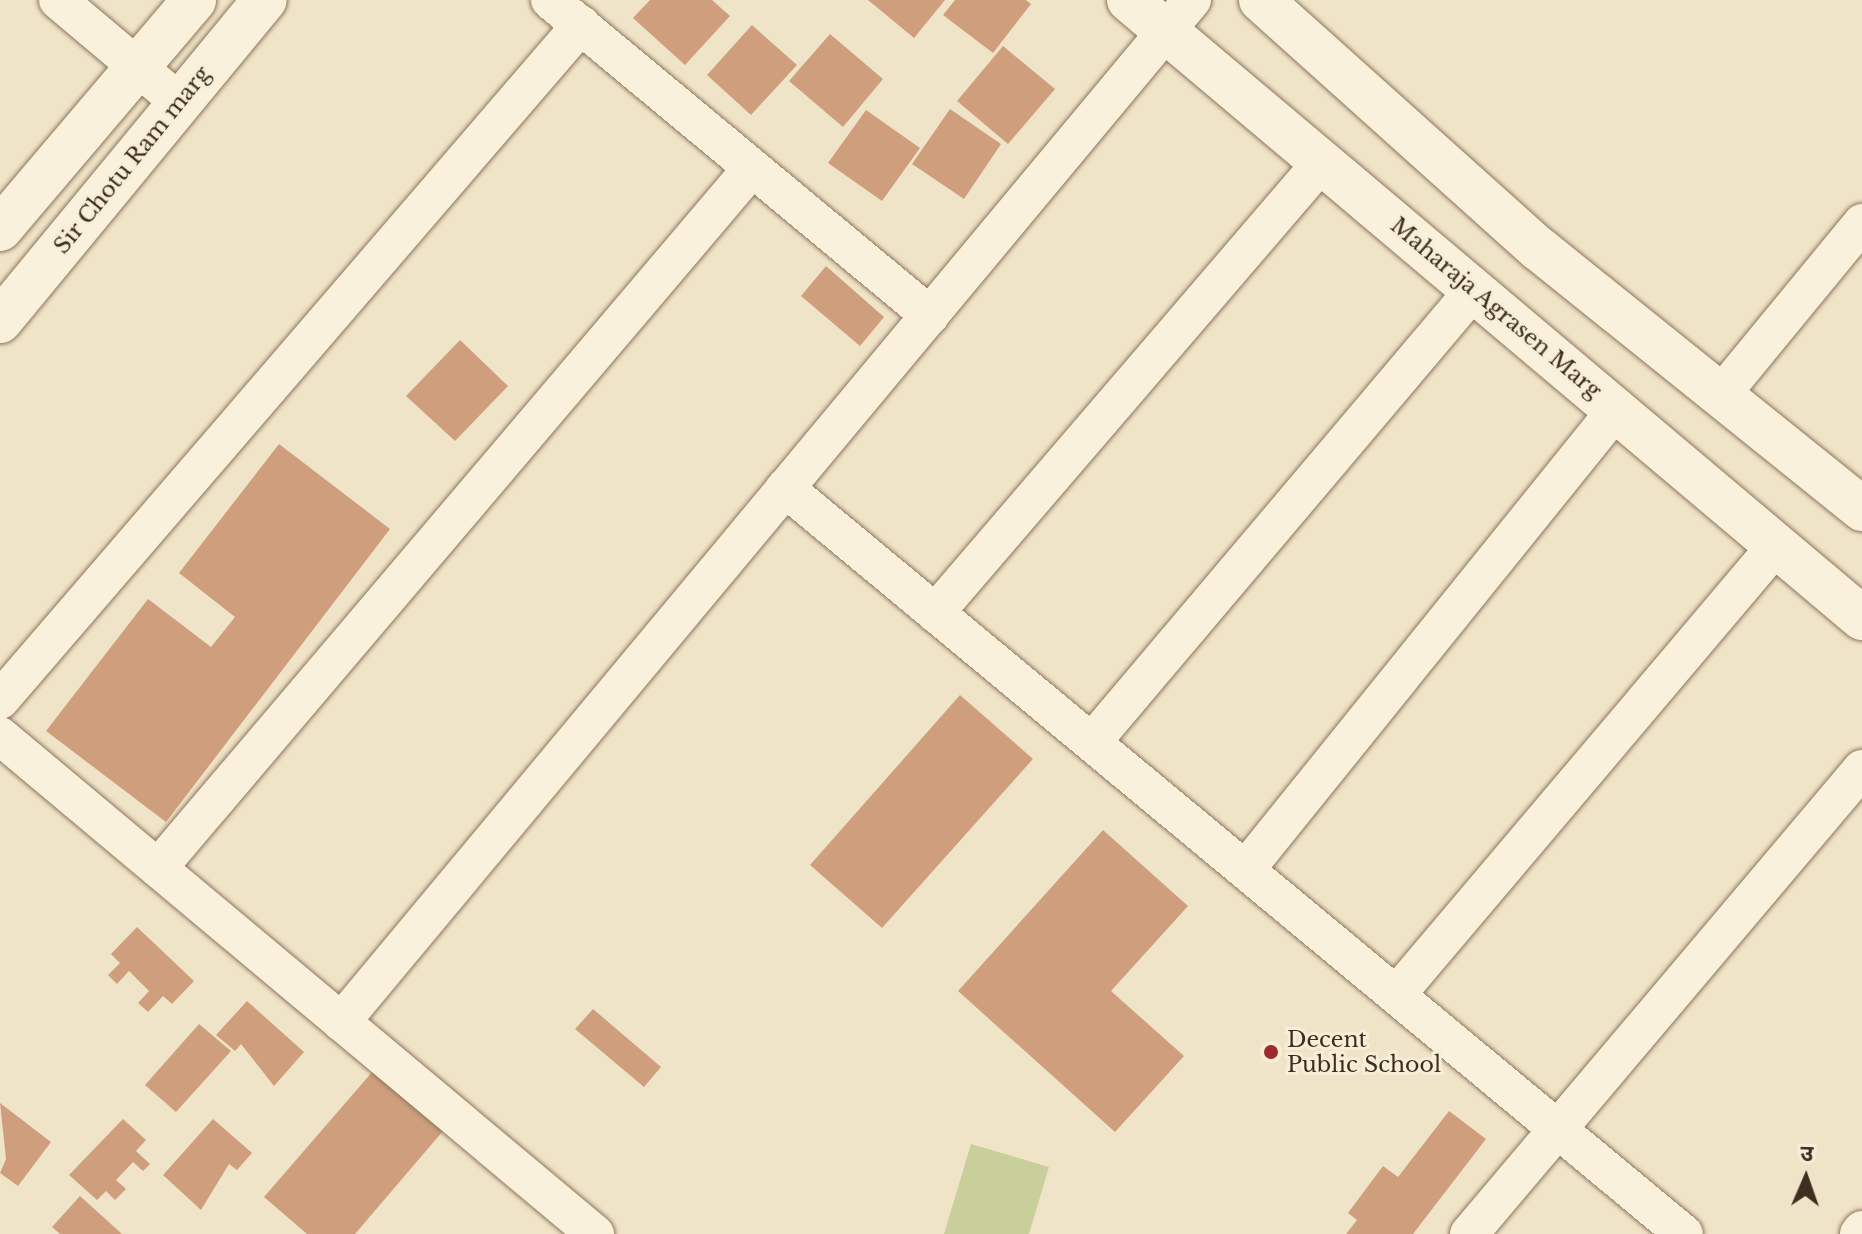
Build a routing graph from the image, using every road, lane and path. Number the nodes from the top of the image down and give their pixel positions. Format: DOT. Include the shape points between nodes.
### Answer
graph roads {
  1 [pos="58,0"];
  2 [pos="194,0"];
  3 [pos="265,0"];
  4 [pos="550,0"];
  5 [pos="1129,0"];
  6 [pos="1261,0"];
  7 [pos="1179,16"];
  8 [pos="581,25"];
  9 [pos="137,67"];
  10 [pos="179,102"];
  11 [pos="1322,162"];
  12 [pos="752,168"];
  13 [pos="1862,223"];
  14 [pos="1,226"];
  15 [pos="1474,290"];
  16 [pos="930,315"];
  17 [pos="0,321"];
  18 [pos="1720,396"];
  19 [pos="1616,410"];
  20 [pos="785,488"];
  21 [pos="1862,509"];
  22 [pos="1776,546"];
  23 [pos="935,613"];
  24 [pos="1862,618"];
  25 [pos="0,700"];
  26 [pos="0,736"];
  27 [pos="1092,742"];
  28 [pos="1862,769"];
  29 [pos="158,868"];
  30 [pos="1246,869"];
  31 [pos="1397,994"];
  32 [pos="341,1022"];
  33 [pos="1558,1129"];
  34 [pos="571,1227"];
  35 [pos="1469,1234"];
  36 [pos="1684,1234"];
  1 -- 9 [label="street"];
  2 -- 9 [label="street"];
  3 -- 10 [label="street, Sir Chotu Ram marg"];
  4 -- 8 [label="street"];
  5 -- 7 [label="street, Maharaja Agrasen Marg"];
  6 -- 18 [label="street" via="1539,249"];
  7 -- 11 [label="street, Maharaja Agrasen Marg"];
  7 -- 16 [label="street"];
  8 -- 12 [label="street"];
  8 -- 25 [label="street"];
  9 -- 10 [label="street"];
  9 -- 14 [label="street"];
  10 -- 17 [label="street, Sir Chotu Ram marg"];
  11 -- 15 [label="street, Maharaja Agrasen Marg"];
  11 -- 23 [label="street"];
  12 -- 16 [label="street"];
  12 -- 29 [label="street"];
  13 -- 18 [label="street"];
  15 -- 19 [label="street, Maharaja Agrasen Marg"];
  15 -- 27 [label="street"];
  16 -- 20 [label="street"];
  18 -- 21 [label="street"];
  19 -- 22 [label="street, Maharaja Agrasen Marg"];
  19 -- 30 [label="street"];
  20 -- 23 [label="street"];
  20 -- 32 [label="street"];
  22 -- 24 [label="street, Maharaja Agrasen Marg"];
  22 -- 31 [label="street"];
  23 -- 27 [label="street"];
  26 -- 29 [label="street"];
  27 -- 30 [label="street"];
  28 -- 33 [label="street"];
  29 -- 32 [label="street"];
  30 -- 31 [label="street"];
  31 -- 33 [label="street"];
  32 -- 34 [label="street"];
  33 -- 35 [label="street"];
  33 -- 36 [label="street"];
}
